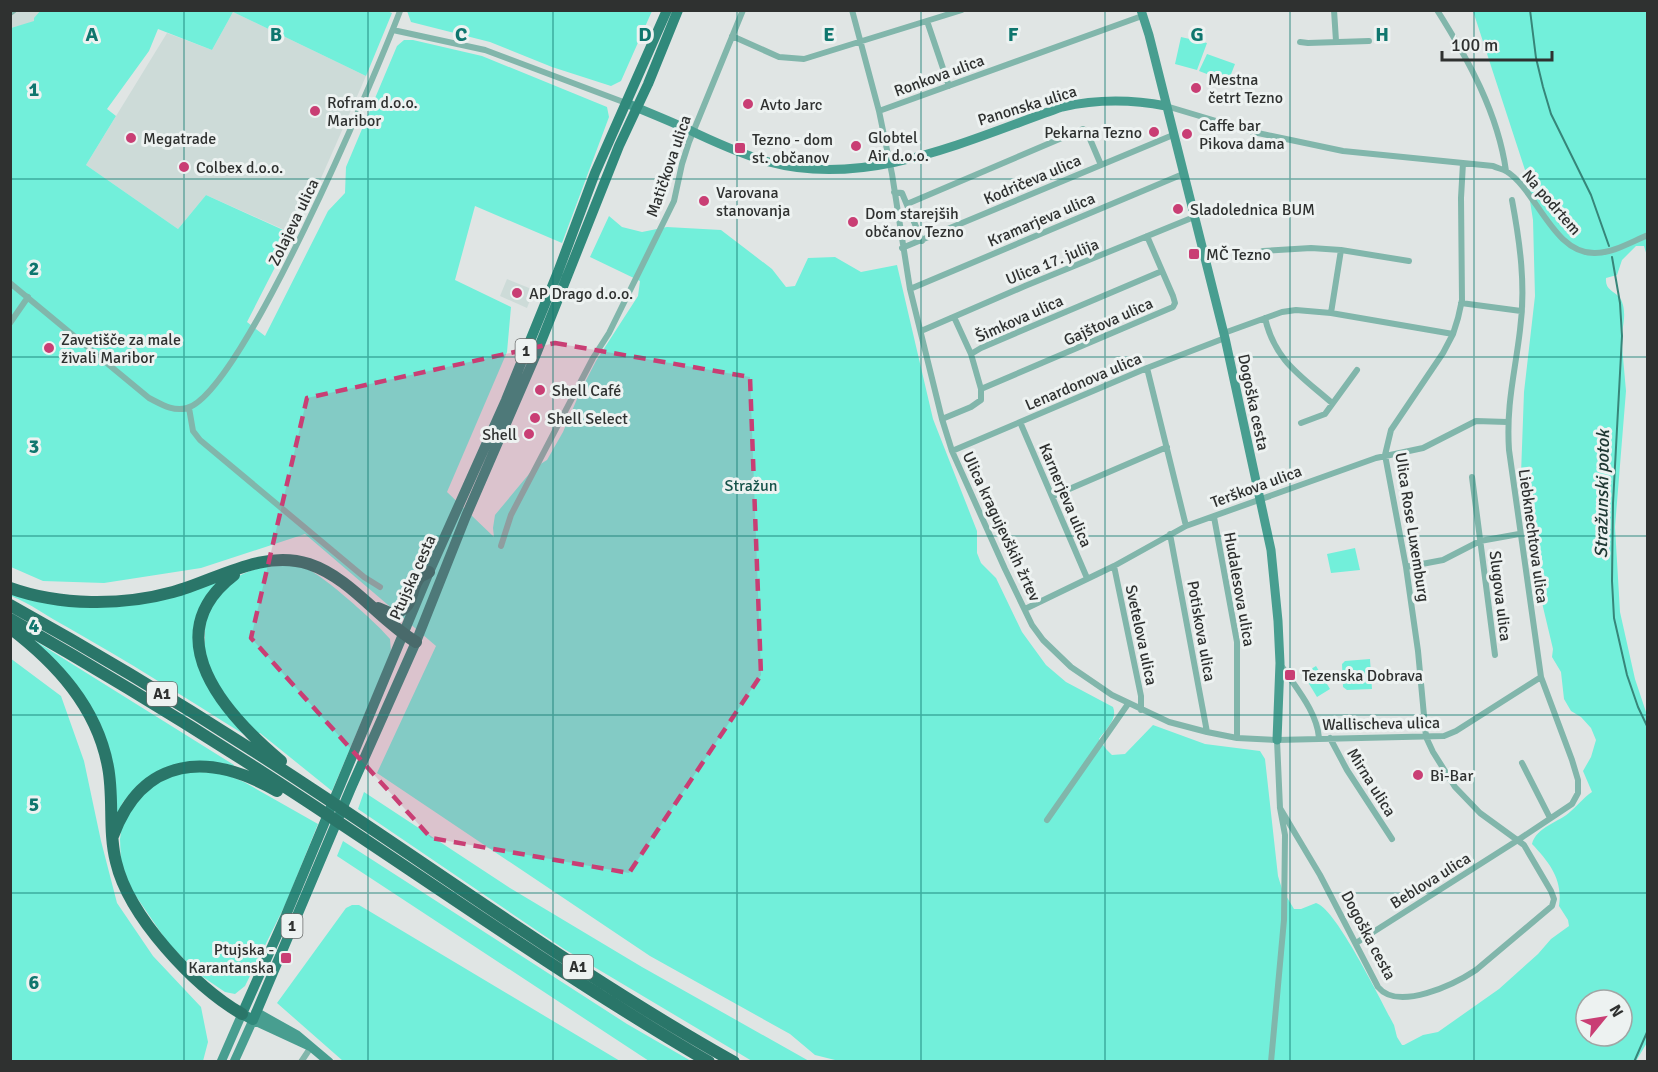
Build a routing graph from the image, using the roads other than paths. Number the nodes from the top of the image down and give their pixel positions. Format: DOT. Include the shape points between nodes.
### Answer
graph roads {
  1 [pos="667,10"];
  2 [pos="678,10"];
  3 [pos="743,10"];
  4 [pos="852,10"];
  5 [pos="962,10"];
  6 [pos="1334,10"];
  7 [pos="1437,10"];
  8 [pos="400,11"];
  9 [pos="1142,13"];
  10 [pos="927,21"];
  11 [pos="393,30"];
  12 [pos="732,36"];
  13 [pos="861,41"];
  14 [pos="1336,41"];
  15 [pos="1369,41"];
  16 [pos="1300,42"];
  17 [pos="949,86"];
  18 [pos="626,103"];
  19 [pos="1166,106"];
  20 [pos="638,108"];
  21 [pos="879,111"];
  22 [pos="693,132"];
  23 [pos="1173,135"];
  24 [pos="1463,163"];
  25 [pos="890,164"];
  26 [pos="1101,165"];
  27 [pos="1506,171"];
  28 [pos="1183,174"];
  29 [pos="894,192"];
  30 [pos="1512,200"];
  31 [pos="907,204"];
  32 [pos="1194,217"];
  33 [pos="1647,234"];
  34 [pos="1147,236"];
  35 [pos="922,241"];
  36 [pos="902,248"];
  37 [pos="1341,250"];
  38 [pos="1263,251"];
  39 [pos="1409,261"];
  40 [pos="1162,271"];
  41 [pos="10,283"];
  42 [pos="910,289"];
  43 [pos="28,297"];
  44 [pos="1461,303"];
  45 [pos="1521,311"];
  46 [pos="1331,313"];
  47 [pos="954,317"];
  48 [pos="1265,318"];
  49 [pos="10,323"];
  50 [pos="921,331"];
  51 [pos="1453,334"];
  52 [pos="1224,336"];
  53 [pos="971,354"];
  54 [pos="1147,368"];
  55 [pos="1358,370"];
  56 [pos="981,389"];
  57 [pos="1332,403"];
  58 [pos="189,408"];
  59 [pos="942,419"];
  60 [pos="1020,422"];
  61 [pos="1507,422"];
  62 [pos="1301,423"];
  63 [pos="1167,447"];
  64 [pos="952,451"];
  65 [pos="1385,455"];
  66 [pos="1472,477"];
  67 [pos="1053,496"];
  68 [pos="1260,498"];
  69 [pos="1214,517"];
  70 [pos="1186,526"];
  71 [pos="1170,534"];
  72 [pos="1519,534"];
  73 [pos="1480,541"];
  74 [pos="501,546"];
  75 [pos="1114,566"];
  76 [pos="245,567"];
  77 [pos="1406,567"];
  78 [pos="429,572"];
  79 [pos="1086,578"];
  80 [pos="380,587"];
  81 [pos="10,588"];
  82 [pos="364,601"];
  83 [pos="10,605"];
  84 [pos="1025,609"];
  85 [pos="10,619"];
  86 [pos="10,628"];
  87 [pos="403,634"];
  88 [pos="416,642"];
  89 [pos="1495,655"];
  90 [pos="1280,663"];
  91 [pos="1541,677"];
  92 [pos="1128,704"];
  93 [pos="1141,710"];
  94 [pos="1207,732"];
  95 [pos="1426,737"];
  96 [pos="1237,738"];
  97 [pos="1319,738"];
  98 [pos="1330,738"];
  99 [pos="1277,740"];
  100 [pos="1522,763"];
  101 [pos="346,785"];
  102 [pos="310,788"];
  103 [pos="304,799"];
  104 [pos="1280,808"];
  105 [pos="1550,818"];
  106 [pos="1047,820"];
  107 [pos="1392,839"];
  108 [pos="112,840"];
  109 [pos="1518,840"];
  110 [pos="1356,942"];
  111 [pos="249,1013"];
  112 [pos="311,1047"];
  113 [pos="221,1062"];
  114 [pos="234,1062"];
  115 [pos="301,1062"];
  116 [pos="329,1062"];
  117 [pos="709,1062"];
  118 [pos="735,1062"];
  119 [pos="1271,1062"];
  1 -- 18 [label="main road, Ptujska cesta / 1"];
  2 -- 20 [label="main road, Ptujska cesta / 1"];
  3 -- 12 [label="street, Matičkova ulica"];
  4 -- 13 [label="street, Ulica kragujevških žrtev"];
  5 -- 10 [label="street"];
  6 -- 14 [label="street"];
  7 -- 27 [label="street" via="1491,112"];
  8 -- 11 [label="street, Zolajeva ulica"];
  9 -- 17 [label="street, Ronkova ulica"];
  9 -- 19 [label="street, Dogoška cesta"];
  10 -- 13 [label="street"];
  10 -- 17 [label="street"];
  11 -- 18 [label="street" via="485,50"];
  11 -- 58 [label="street, Zolajeva ulica" via="331,174 277,284 222,375 208,394"];
  12 -- 13 [label="street" via="779,57 793,59"];
  12 -- 22 [label="street, Matičkova ulica"];
  13 -- 21 [label="street, Ulica kragujevških žrtev"];
  14 -- 15 [label="street"];
  14 -- 16 [label="street"];
  17 -- 21 [label="street, Ronkova ulica"];
  18 -- 20 [label="street"];
  18 -- 78 [label="main road, Ptujska cesta / 1" via="527,349"];
  19 -- 23 [label="street, Dogoška cesta"];
  19 -- 24 [label="street, Panonska ulica" via="1253,132 1320,146"];
  19 -- 25 [label="street, Panonska ulica" via="1126,100 1079,103"];
  20 -- 22 [label="street, Panonska ulica"];
  20 -- 88 [label="main road, Ptujska cesta / 1"];
  21 -- 25 [label="street, Ulica kragujevških žrtev"];
  22 -- 25 [label="street, Panonska ulica" via="742,153 799,168 857,169"];
  22 -- 74 [label="street, Matičkova ulica" via="681,164 674,201 641,272 511,514"];
  23 -- 26 [label="street, Kodričeva ulica"];
  23 -- 28 [label="street, Dogoška cesta"];
  24 -- 27 [label="street, Panonska ulica"];
  24 -- 44 [label="street, Ulica Rose Luxemburg"];
  25 -- 29 [label="street, Ulica kragujevških žrtev"];
  26 -- 31 [label="street" via="1083,129"];
  26 -- 35 [label="street, Kodričeva ulica"];
  27 -- 33 [label="street, Na podrtem" via="1574,247 1586,252 1606,252"];
  28 -- 32 [label="street, Dogoška cesta"];
  28 -- 42 [label="street, Kramarjeva ulica"];
  29 -- 31 [label="street" via="902,193"];
  29 -- 36 [label="street, Ulica kragujevških žrtev"];
  30 -- 45 [label="street, Liebknechtova ulica" via="1522,276"];
  31 -- 35 [label="street"];
  32 -- 34 [label="street, Ulica 17. julija"];
  32 -- 52 [label="street, Dogoška cesta"];
  34 -- 40 [label="street, Gajštova ulica"];
  34 -- 47 [label="street, Ulica 17. julija"];
  35 -- 36 [label="street, Kodričeva ulica"];
  36 -- 42 [label="street, Ulica kragujevških žrtev"];
  37 -- 38 [label="street"];
  37 -- 39 [label="street"];
  37 -- 46 [label="street"];
  40 -- 53 [label="street, Šimkova ulica"];
  40 -- 56 [label="street, Gajštova ulica" via="1175,303 1173,307"];
  41 -- 43 [label="street"];
  42 -- 50 [label="street, Ulica kragujevških žrtev"];
  43 -- 49 [label="street"];
  43 -- 58 [label="street" via="149,398 168,408"];
  44 -- 45 [label="street"];
  44 -- 51 [label="street, Ulica Rose Luxemburg"];
  45 -- 61 [label="street, Liebknechtova ulica"];
  46 -- 48 [label="street, Lenardonova ulica" via="1296,310"];
  46 -- 51 [label="street, Lenardonova ulica"];
  47 -- 50 [label="street, Ulica 17. julija"];
  47 -- 53 [label="street"];
  48 -- 52 [label="street, Lenardonova ulica"];
  48 -- 57 [label="street" via="1281,356"];
  50 -- 59 [label="street, Ulica kragujevških žrtev"];
  51 -- 65 [label="street, Ulica Rose Luxemburg" via="1391,430"];
  52 -- 54 [label="street, Lenardonova ulica"];
  52 -- 68 [label="street, Dogoška cesta"];
  53 -- 56 [label="street, Šimkova ulica"];
  54 -- 60 [label="street, Lenardonova ulica"];
  54 -- 63 [label="street"];
  55 -- 57 [label="street"];
  56 -- 59 [label="street" via="978,403"];
  57 -- 62 [label="street" via="1325,414"];
  58 -- 80 [label="street" via="193,430 200,440"];
  59 -- 64 [label="street, Ulica kragujevških žrtev"];
  60 -- 64 [label="street, Lenardonova ulica"];
  60 -- 67 [label="street, Karnerjeva ulica"];
  61 -- 65 [label="street, Terškova ulica" via="1476,421 1423,448"];
  61 -- 72 [label="street, Liebknechtova ulica"];
  63 -- 67 [label="street"];
  63 -- 70 [label="street"];
  64 -- 84 [label="street, Ulica kragujevških žrtev"];
  65 -- 68 [label="street, Terškova ulica"];
  65 -- 77 [label="street, Ulica Rose Luxemburg"];
  66 -- 73 [label="street, Slugova ulica"];
  67 -- 79 [label="street, Karnerjeva ulica"];
  68 -- 69 [label="street, Terškova ulica"];
  68 -- 90 [label="street, Dogoška cesta" via="1274,569"];
  69 -- 70 [label="street, Terškova ulica"];
  69 -- 96 [label="street, Hudalesova ulica" via="1237,642"];
  70 -- 71 [label="street, Terškova ulica"];
  71 -- 75 [label="street, Terškova ulica"];
  71 -- 94 [label="street, Potiskova ulica"];
  72 -- 73 [label="street, Slugova ulica"];
  72 -- 91 [label="street, Liebknechtova ulica"];
  73 -- 77 [label="street, Slugova ulica" via="1443,560"];
  73 -- 89 [label="street, Slugova ulica"];
  75 -- 79 [label="street, Terškova ulica"];
  75 -- 93 [label="street, Svetelova ulica"];
  76 -- 81 [label="highway" via="139,599 102,602"];
  76 -- 82 [label="highway" via="282,560 309,564"];
  76 -- 102 [label="highway" via="211,599 200,626 200,658 209,682 233,715 268,750 302,776"];
  77 -- 95 [label="street, Ulica Rose Luxemburg"];
  78 -- 82 [label="highway" via="420,577 410,600 399,612 392,614"];
  78 -- 87 [label="main road, Ptujska cesta / 1"];
  79 -- 84 [label="street, Terškova ulica"];
  82 -- 87 [label="highway"];
  83 -- 102 [label="highway, A1" via="94,652"];
  84 -- 92 [label="street, Ulica kragujevških žrtev" via="1056,653 1090,681"];
  85 -- 103 [label="highway, A1" via="171,714"];
  86 -- 108 [label="highway" via="62,674 85,706 108,766"];
  87 -- 88 [label="highway"];
  87 -- 101 [label="main road, Ptujska cesta / 1"];
  88 -- 101 [label="main road, Ptujska cesta / 1"];
  90 -- 97 [label="street" via="1312,713"];
  90 -- 99 [label="street, Dogoška cesta"];
  91 -- 95 [label="street, Wallischeva ulica" via="1456,731"];
  91 -- 105 [label="street, Liebknechtova ulica" via="1579,785 1572,804"];
  92 -- 93 [label="street, Ulica kragujevških žrtev"];
  92 -- 106 [label="street"];
  93 -- 94 [label="street, Ulica kragujevških žrtev"];
  94 -- 96 [label="street, Ulica kragujevških žrtev"];
  95 -- 98 [label="street, Wallischeva ulica"];
  95 -- 109 [label="street, Ulica Rose Luxemburg" via="1455,787 1480,813"];
  96 -- 99 [label="street, Ulica kragujevških žrtev"];
  97 -- 98 [label="street, Wallischeva ulica"];
  97 -- 99 [label="street, Wallischeva ulica"];
  98 -- 107 [label="street, Mirna ulica"];
  99 -- 104 [label="street, Dogoška cesta"];
  100 -- 105 [label="street"];
  101 -- 111 [label="main road, Ptujska cesta / 1"];
  102 -- 118 [label="highway, A1" via="580,969"];
  103 -- 108 [label="highway" via="292,800 264,783 220,767 183,767 162,774 138,792 128,804"];
  103 -- 117 [label="highway, A1" via="582,985"];
  104 -- 110 [label="street, Dogoška cesta"];
  104 -- 119 [label="street, Dogoška cesta" via="1285,835 1284,920"];
  105 -- 109 [label="street, Liebknechtova ulica"];
  108 -- 111 [label="highway" via="130,898 167,947 205,989"];
  109 -- 110 [label="street, Beblova ulica"];
  109 -- 110 [label="street, Dogoška cesta" via="1551,891 1552,906 1469,975 1423,994 1388,996 1378,987"];
  111 -- 112 [label="street" via="297,1035"];
  111 -- 113 [label="street, Ptujska cesta"];
  111 -- 114 [label="street, Ptujska cesta"];
  112 -- 115 [label="street"];
  112 -- 116 [label="street"];
}
